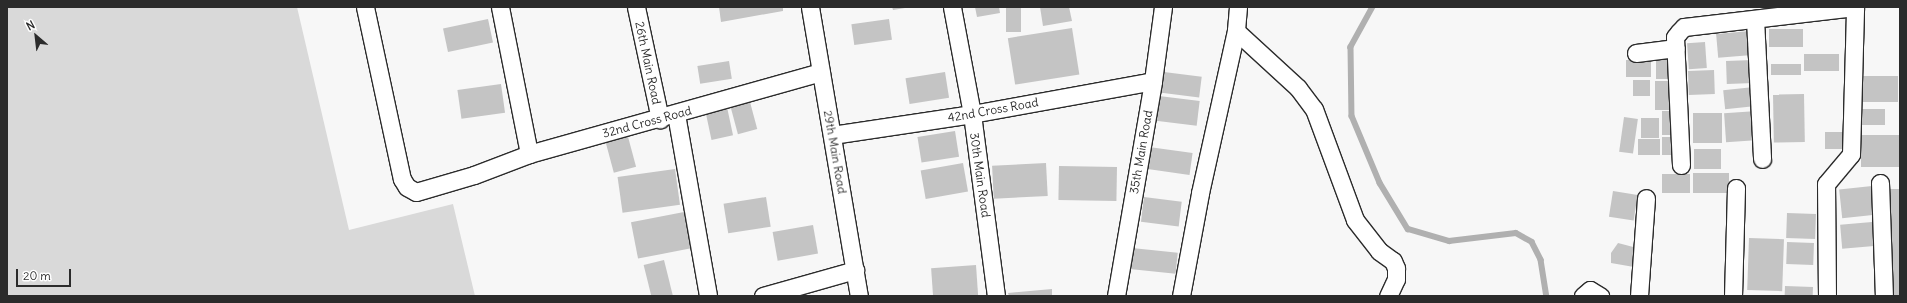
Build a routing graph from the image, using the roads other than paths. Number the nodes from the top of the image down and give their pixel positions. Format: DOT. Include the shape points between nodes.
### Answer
graph roads {
  1 [pos="365,7"];
  2 [pos="500,7"];
  3 [pos="636,7"];
  4 [pos="810,7"];
  5 [pos="952,7"];
  6 [pos="1163,7"];
  7 [pos="1238,7"];
  8 [pos="1855,7"];
  9 [pos="1790,11"];
  10 [pos="1755,19"];
  11 [pos="1236,31"];
  12 [pos="1676,48"];
  13 [pos="1636,53"];
  14 [pos="821,72"];
  15 [pos="1153,81"];
  16 [pos="676,114"];
  17 [pos="972,114"];
  18 [pos="660,119"];
  19 [pos="832,135"];
  20 [pos="529,154"];
  21 [pos="1762,159"];
  22 [pos="1681,165"];
  23 [pos="1880,183"];
  24 [pos="1736,188"];
  25 [pos="1646,198"];
  26 [pos="855,270"];
  27 [pos="708,296"];
  28 [pos="763,296"];
  29 [pos="860,296"];
  30 [pos="996,296"];
  31 [pos="1116,296"];
  32 [pos="1181,296"];
  33 [pos="1388,296"];
  34 [pos="1583,296"];
  35 [pos="1600,296"];
  36 [pos="1639,296"];
  37 [pos="1733,296"];
  38 [pos="1826,296"];
  39 [pos="1884,296"];
  1 -- 20 [label="street, 32nd Cross Road" via="402,179 407,187 416,192 474,176"];
  2 -- 20 [label="street"];
  3 -- 18 [label="street, 26th Main Road"];
  4 -- 14 [label="street, 29th Main Road"];
  5 -- 17 [label="street, 30th Main Road"];
  6 -- 15 [label="street, 35th Main Road"];
  7 -- 11 [label="street"];
  8 -- 9 [label="street"];
  8 -- 38 [label="street" via="1851,154 1826,184"];
  9 -- 10 [label="street"];
  10 -- 12 [label="street" via="1684,27 1676,37"];
  10 -- 21 [label="street"];
  11 -- 32 [label="street" via="1200,193"];
  11 -- 33 [label="street" via="1298,88 1314,109 1355,220 1379,251 1393,261 1396,268 1396,279"];
  12 -- 13 [label="street"];
  12 -- 22 [label="street"];
  14 -- 16 [label="street, 32nd Cross Road"];
  14 -- 19 [label="street, 29th Main Road"];
  15 -- 17 [label="street, 42nd Cross Road"];
  15 -- 31 [label="street, 35th Main Road"];
  16 -- 18 [label="street, 32nd Cross Road"];
  16 -- 27 [label="street"];
  17 -- 19 [label="street, 42nd Cross Road"];
  17 -- 30 [label="street, 30th Main Road"];
  18 -- 20 [label="street, 32nd Cross Road"];
  19 -- 26 [label="street, 29th Main Road"];
  23 -- 39 [label="street"];
  24 -- 37 [label="street"];
  25 -- 36 [label="street"];
  26 -- 28 [label="street"];
  26 -- 29 [label="street, 29th Main Road"];
  34 -- 35 [label="street" via="1590,290"];
}
